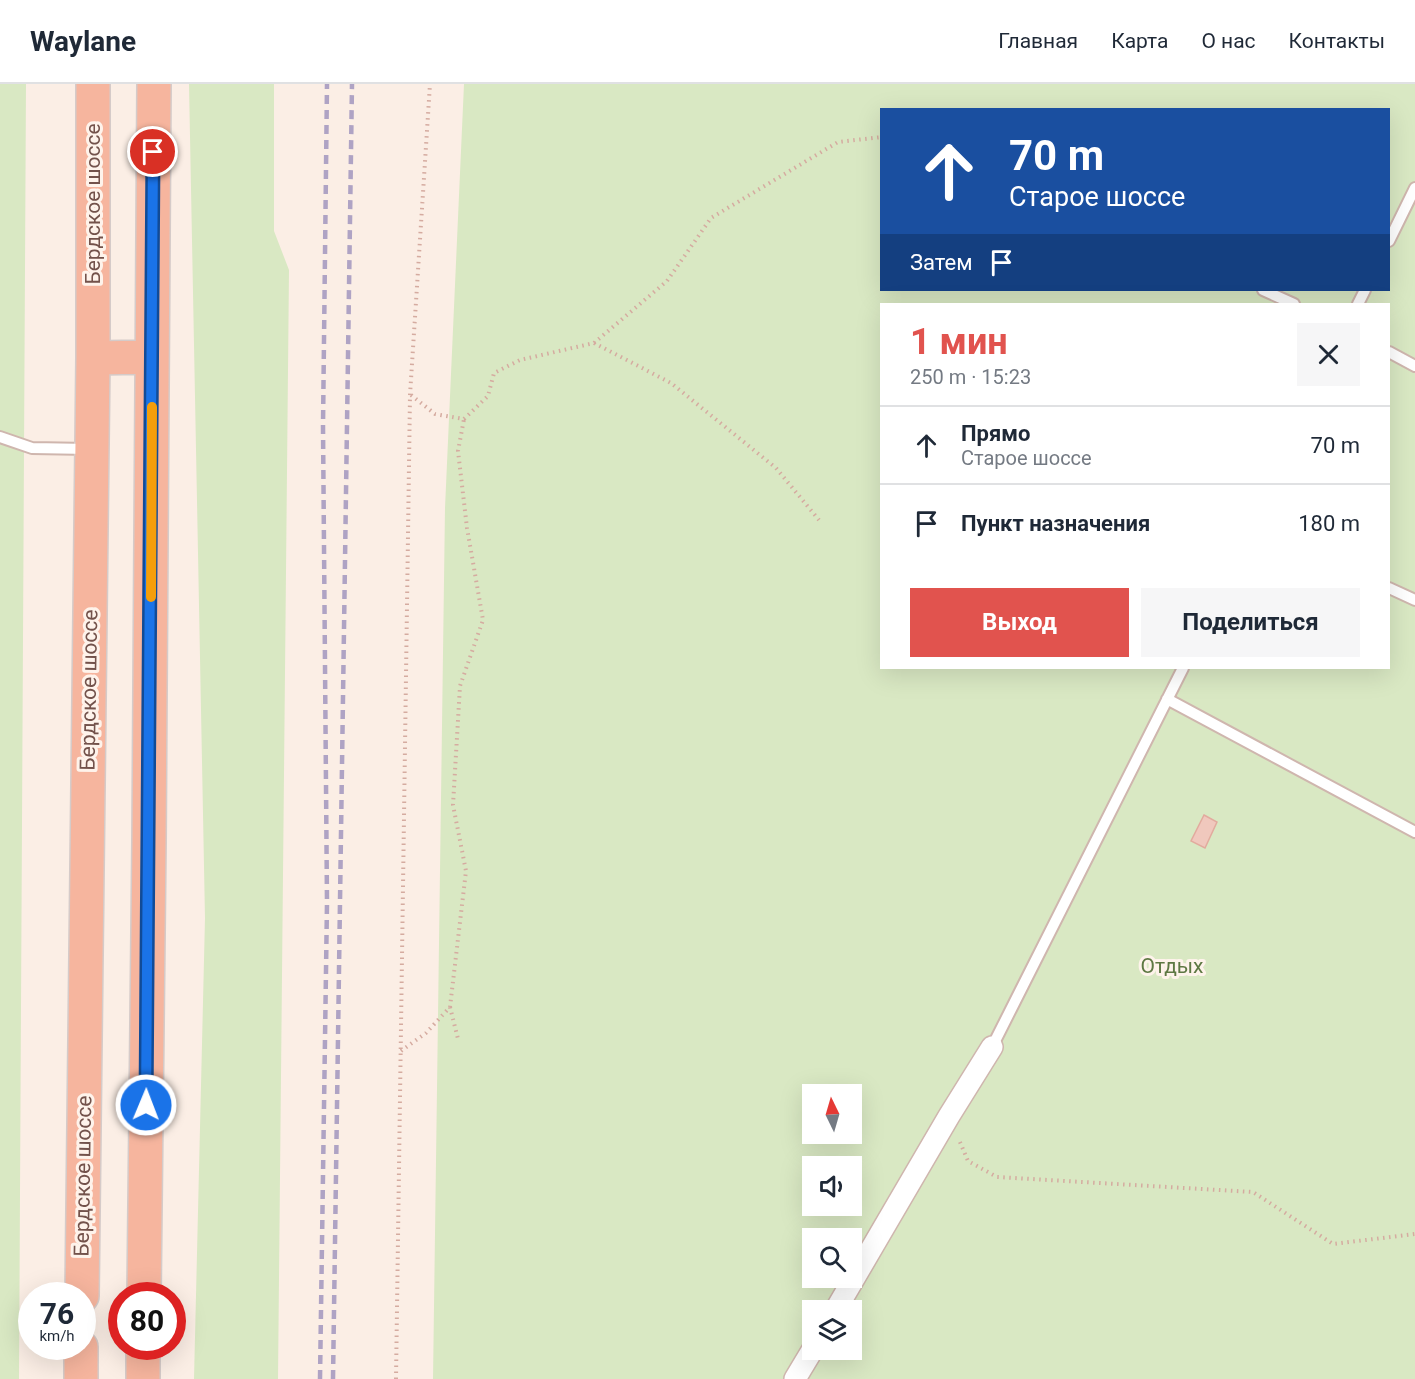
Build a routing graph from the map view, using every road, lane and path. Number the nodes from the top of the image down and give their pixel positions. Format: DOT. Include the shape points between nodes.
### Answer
graph roads {
  1 [pos="93,84"];
  2 [pos="154,84"];
  3 [pos="430,84"];
  4 [pos="880,137"];
  5 [pos="1415,188"];
  6 [pos="1390,239"];
  7 [pos="1265,291"];
  8 [pos="1292,303"];
  9 [pos="594,343"];
  10 [pos="1390,353"];
  11 [pos="152,357"];
  12 [pos="93,358"];
  13 [pos="1415,366"];
  14 [pos="410,395"];
  15 [pos="464,418"];
  16 [pos="0,437"];
  17 [pos="92,449"];
  18 [pos="819,520"];
  19 [pos="1390,588"];
  20 [pos="1415,600"];
  21 [pos="1182,669"];
  22 [pos="1167,699"];
  23 [pos="1415,832"];
  24 [pos="450,1007"];
  25 [pos="458,1039"];
  26 [pos="992,1047"];
  27 [pos="401,1051"];
  28 [pos="949,1116"];
  29 [pos="1415,1234"];
  30 [pos="82,1282"];
  31 [pos="144,1282"];
  32 [pos="841,1300"];
  33 [pos="81,1360"];
  34 [pos="143,1360"];
  35 [pos="806,1360"];
  36 [pos="81,1379"];
  37 [pos="143,1379"];
  38 [pos="396,1379"];
  39 [pos="795,1379"];
  1 -- 12 [label="highway, Бердское шоссе"];
  2 -- 11 [label="highway"];
  3 -- 14 [label="path"];
  4 -- 9 [label="path" via="838,142 711,218 667,281"];
  5 -- 6 [label="lane"];
  7 -- 8 [label="lane"];
  9 -- 15 [label="path" via="520,360 494,373 488,396"];
  9 -- 18 [label="path" via="670,382 776,468"];
  10 -- 13 [label="lane"];
  11 -- 12 [label="highway"];
  11 -- 31 [label="highway"];
  12 -- 17 [label="highway, Бердское шоссе"];
  14 -- 15 [label="path" via="435,414"];
  14 -- 27 [label="path"];
  15 -- 24 [label="path" via="458,451 483,620 460,686 453,805 466,872"];
  16 -- 17 [label="lane" via="32,448"];
  17 -- 30 [label="highway, Бердское шоссе"];
  19 -- 20 [label="lane"];
  21 -- 22 [label="lane"];
  22 -- 23 [label="lane"];
  22 -- 26 [label="lane"];
  24 -- 25 [label="path"];
  24 -- 27 [label="path" via="426,1033"];
  26 -- 28 [label="street"];
  27 -- 38 [label="path"];
  28 -- 29 [label="path" via="968,1161 997,1177 1253,1192 1333,1244"];
  28 -- 32 [label="street"];
  33 -- 36 [label="highway"];
  34 -- 37 [label="highway"];
  35 -- 39 [label="street"];
}
